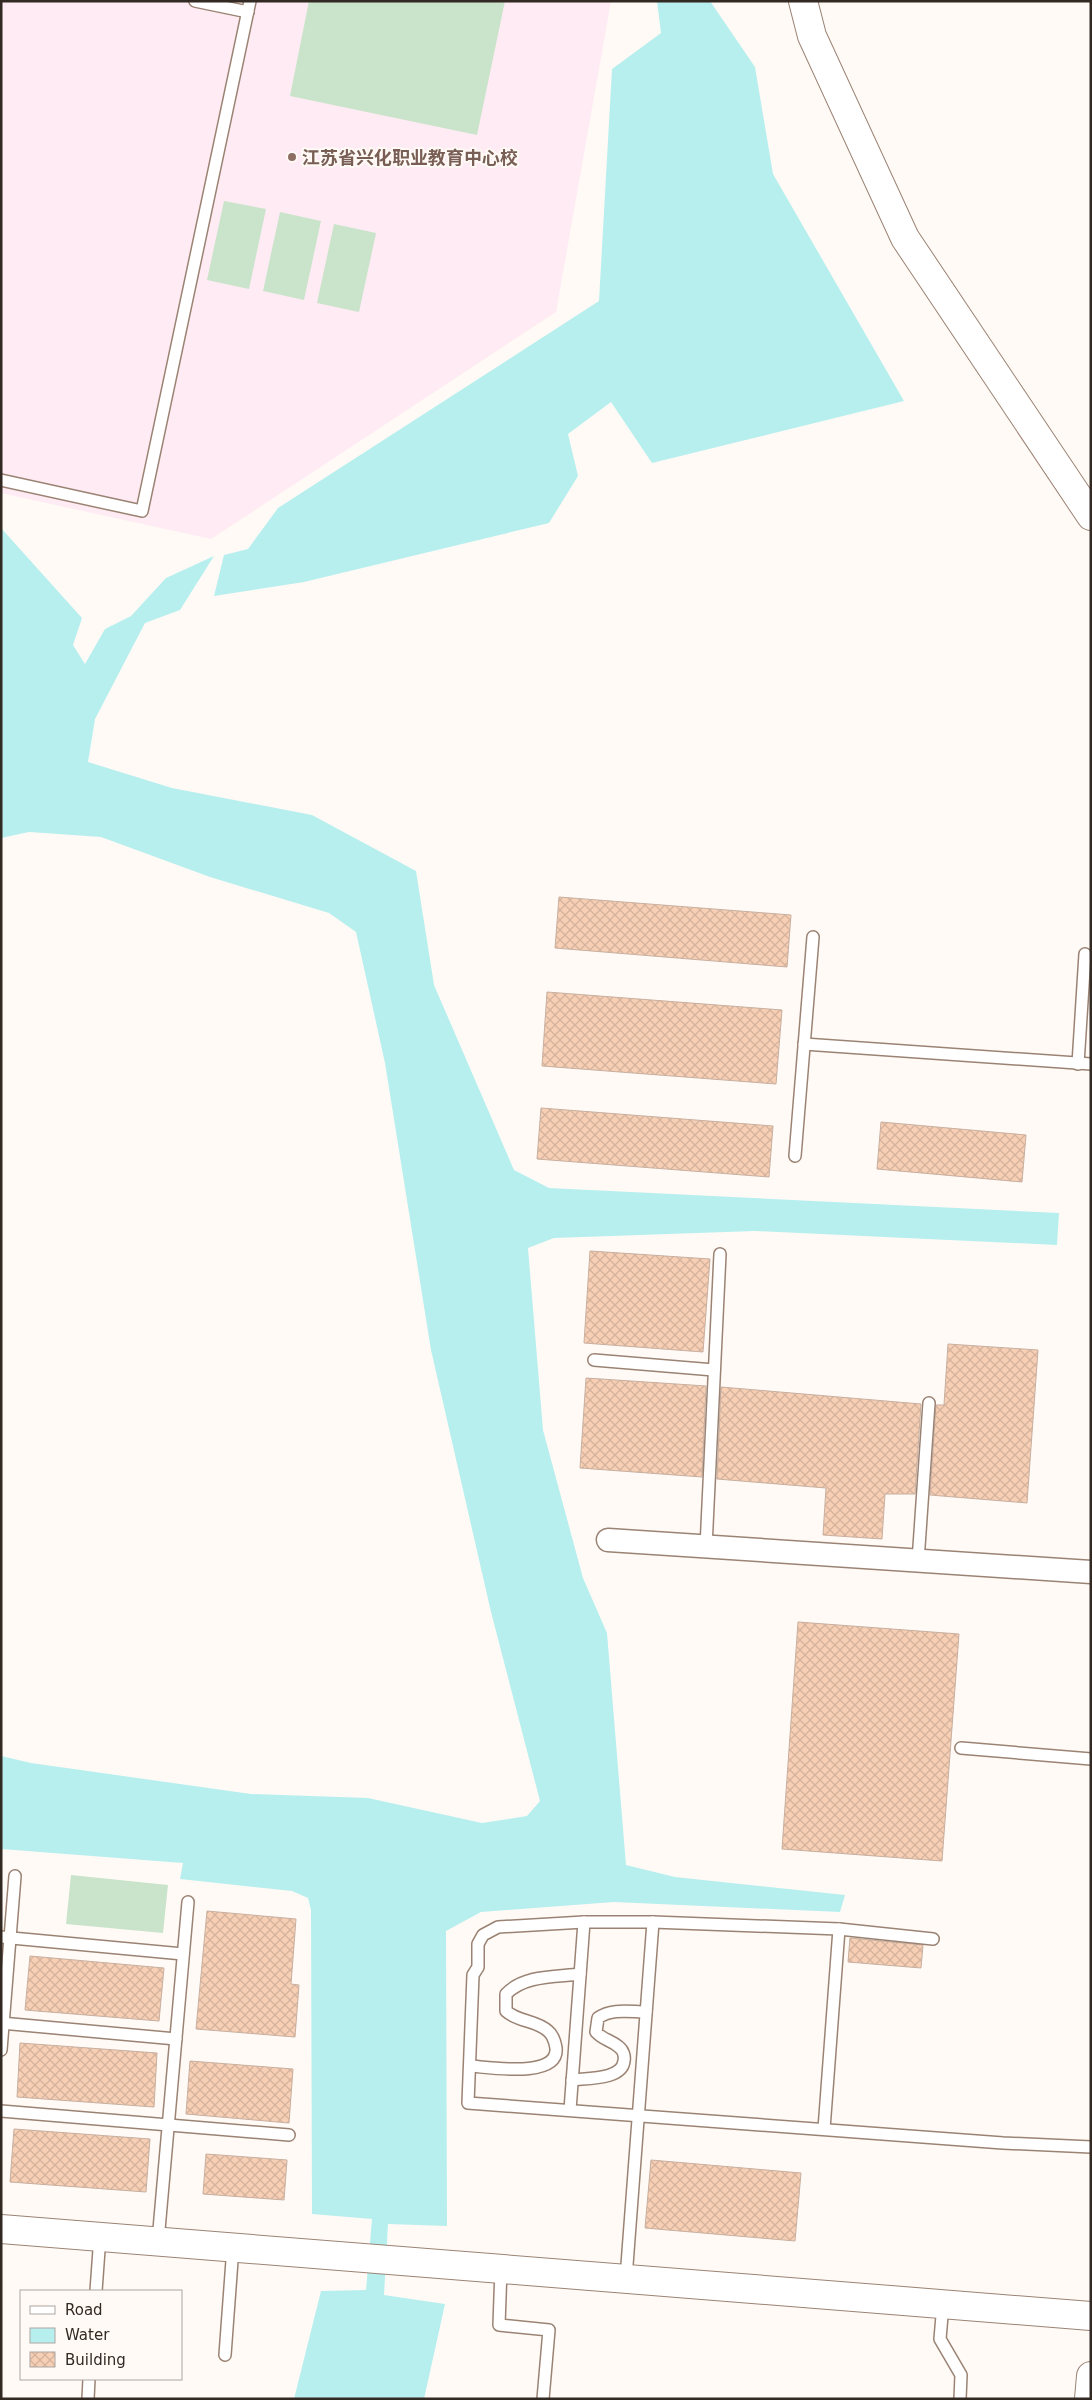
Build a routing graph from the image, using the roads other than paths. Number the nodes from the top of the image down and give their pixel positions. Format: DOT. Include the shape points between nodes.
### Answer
graph roads {
  1 [pos="196,1"];
  2 [pos="803,1"];
  3 [pos="249,7"];
  4 [pos="1,480"];
  5 [pos="1091,516"];
  6 [pos="813,937"];
  7 [pos="1085,954"];
  8 [pos="804,1044"];
  9 [pos="1078,1064"];
  10 [pos="1091,1064"];
  11 [pos="794,1156"];
  12 [pos="720,1254"];
  13 [pos="594,1360"];
  14 [pos="714,1370"];
  15 [pos="929,1403"];
  16 [pos="608,1540"];
  17 [pos="706,1547"];
  18 [pos="918,1561"];
  19 [pos="1091,1572"];
  20 [pos="961,1748"];
  21 [pos="1091,1759"];
  22 [pos="15,1876"];
  23 [pos="188,1902"];
  24 [pos="584,1922"];
  25 [pos="653,1922"];
  26 [pos="838,1929"];
  27 [pos="6,1938"];
  28 [pos="933,1939"];
  29 [pos="183,1954"];
  30 [pos="580,1974"];
  31 [pos="646,2012"];
  32 [pos="2,2023"];
  33 [pos="176,2039"];
  34 [pos="1,2050"];
  35 [pos="470,2066"];
  36 [pos="572,2080"];
  37 [pos="570,2110"];
  38 [pos="1,2111"];
  39 [pos="638,2116"];
  40 [pos="168,2125"];
  41 [pos="824,2130"];
  42 [pos="289,2135"];
  43 [pos="1091,2147"];
  44 [pos="1,2229"];
  45 [pos="100,2236"];
  46 [pos="158,2241"];
  47 [pos="233,2247"];
  48 [pos="501,2268"];
  49 [pos="626,2278"];
  50 [pos="96,2290"];
  51 [pos="943,2304"];
  52 [pos="1091,2316"];
  53 [pos="225,2355"];
  54 [pos="1091,2376"];
  55 [pos="89,2380"];
  56 [pos="88,2399"];
  57 [pos="543,2399"];
  58 [pos="960,2399"];
  59 [pos="1089,2399"];
  1 -- 3 [label="lane"];
  2 -- 5 [label="street" via="812,36 906,238"];
  3 -- 4 [label="lane" via="142,511"];
  6 -- 8 [label="lane"];
  7 -- 9 [label="lane"];
  8 -- 9 [label="lane"];
  8 -- 11 [label="lane"];
  9 -- 10 [label="lane"];
  12 -- 14 [label="lane"];
  13 -- 14 [label="lane"];
  14 -- 17 [label="lane"];
  15 -- 18 [label="lane"];
  16 -- 17 [label="street"];
  17 -- 18 [label="street"];
  18 -- 19 [label="street"];
  20 -- 21 [label="lane"];
  22 -- 27 [label="lane"];
  23 -- 29 [label="lane"];
  24 -- 25 [label="lane"];
  24 -- 30 [label="lane"];
  24 -- 35 [label="lane" via="498,1927 484,1935 478,1944 478,1967 473,1975"];
  25 -- 26 [label="lane"];
  25 -- 31 [label="lane"];
  26 -- 28 [label="lane"];
  26 -- 41 [label="lane"];
  27 -- 29 [label="lane"];
  27 -- 32 [label="lane"];
  29 -- 33 [label="lane"];
  30 -- 35 [label="lane" via="515,1984 506,1994 506,2011 513,2018 548,2031 555,2041 556,2052 552,2060 542,2067 530,2069"];
  30 -- 36 [label="lane"];
  31 -- 36 [label="lane" via="615,2011 598,2018 596,2032 602,2039 620,2047 624,2063 620,2070 608,2075"];
  31 -- 39 [label="lane"];
  32 -- 33 [label="lane"];
  32 -- 34 [label="lane"];
  33 -- 40 [label="lane"];
  35 -- 37 [label="lane" via="468,2103"];
  36 -- 37 [label="lane"];
  37 -- 39 [label="lane"];
  38 -- 40 [label="lane"];
  39 -- 41 [label="lane"];
  39 -- 49 [label="lane"];
  40 -- 42 [label="lane"];
  40 -- 46 [label="lane"];
  41 -- 43 [label="lane"];
  44 -- 45 [label="street"];
  45 -- 46 [label="street"];
  45 -- 50 [label="lane"];
  46 -- 47 [label="street"];
  47 -- 48 [label="street"];
  47 -- 53 [label="lane"];
  48 -- 49 [label="street"];
  48 -- 57 [label="lane" via="498,2325 549,2330"];
  49 -- 51 [label="street"];
  51 -- 52 [label="street"];
  51 -- 58 [label="lane" via="940,2339 962,2375"];
  54 -- 59 [label="street"];
  55 -- 56 [label="lane"];
}
